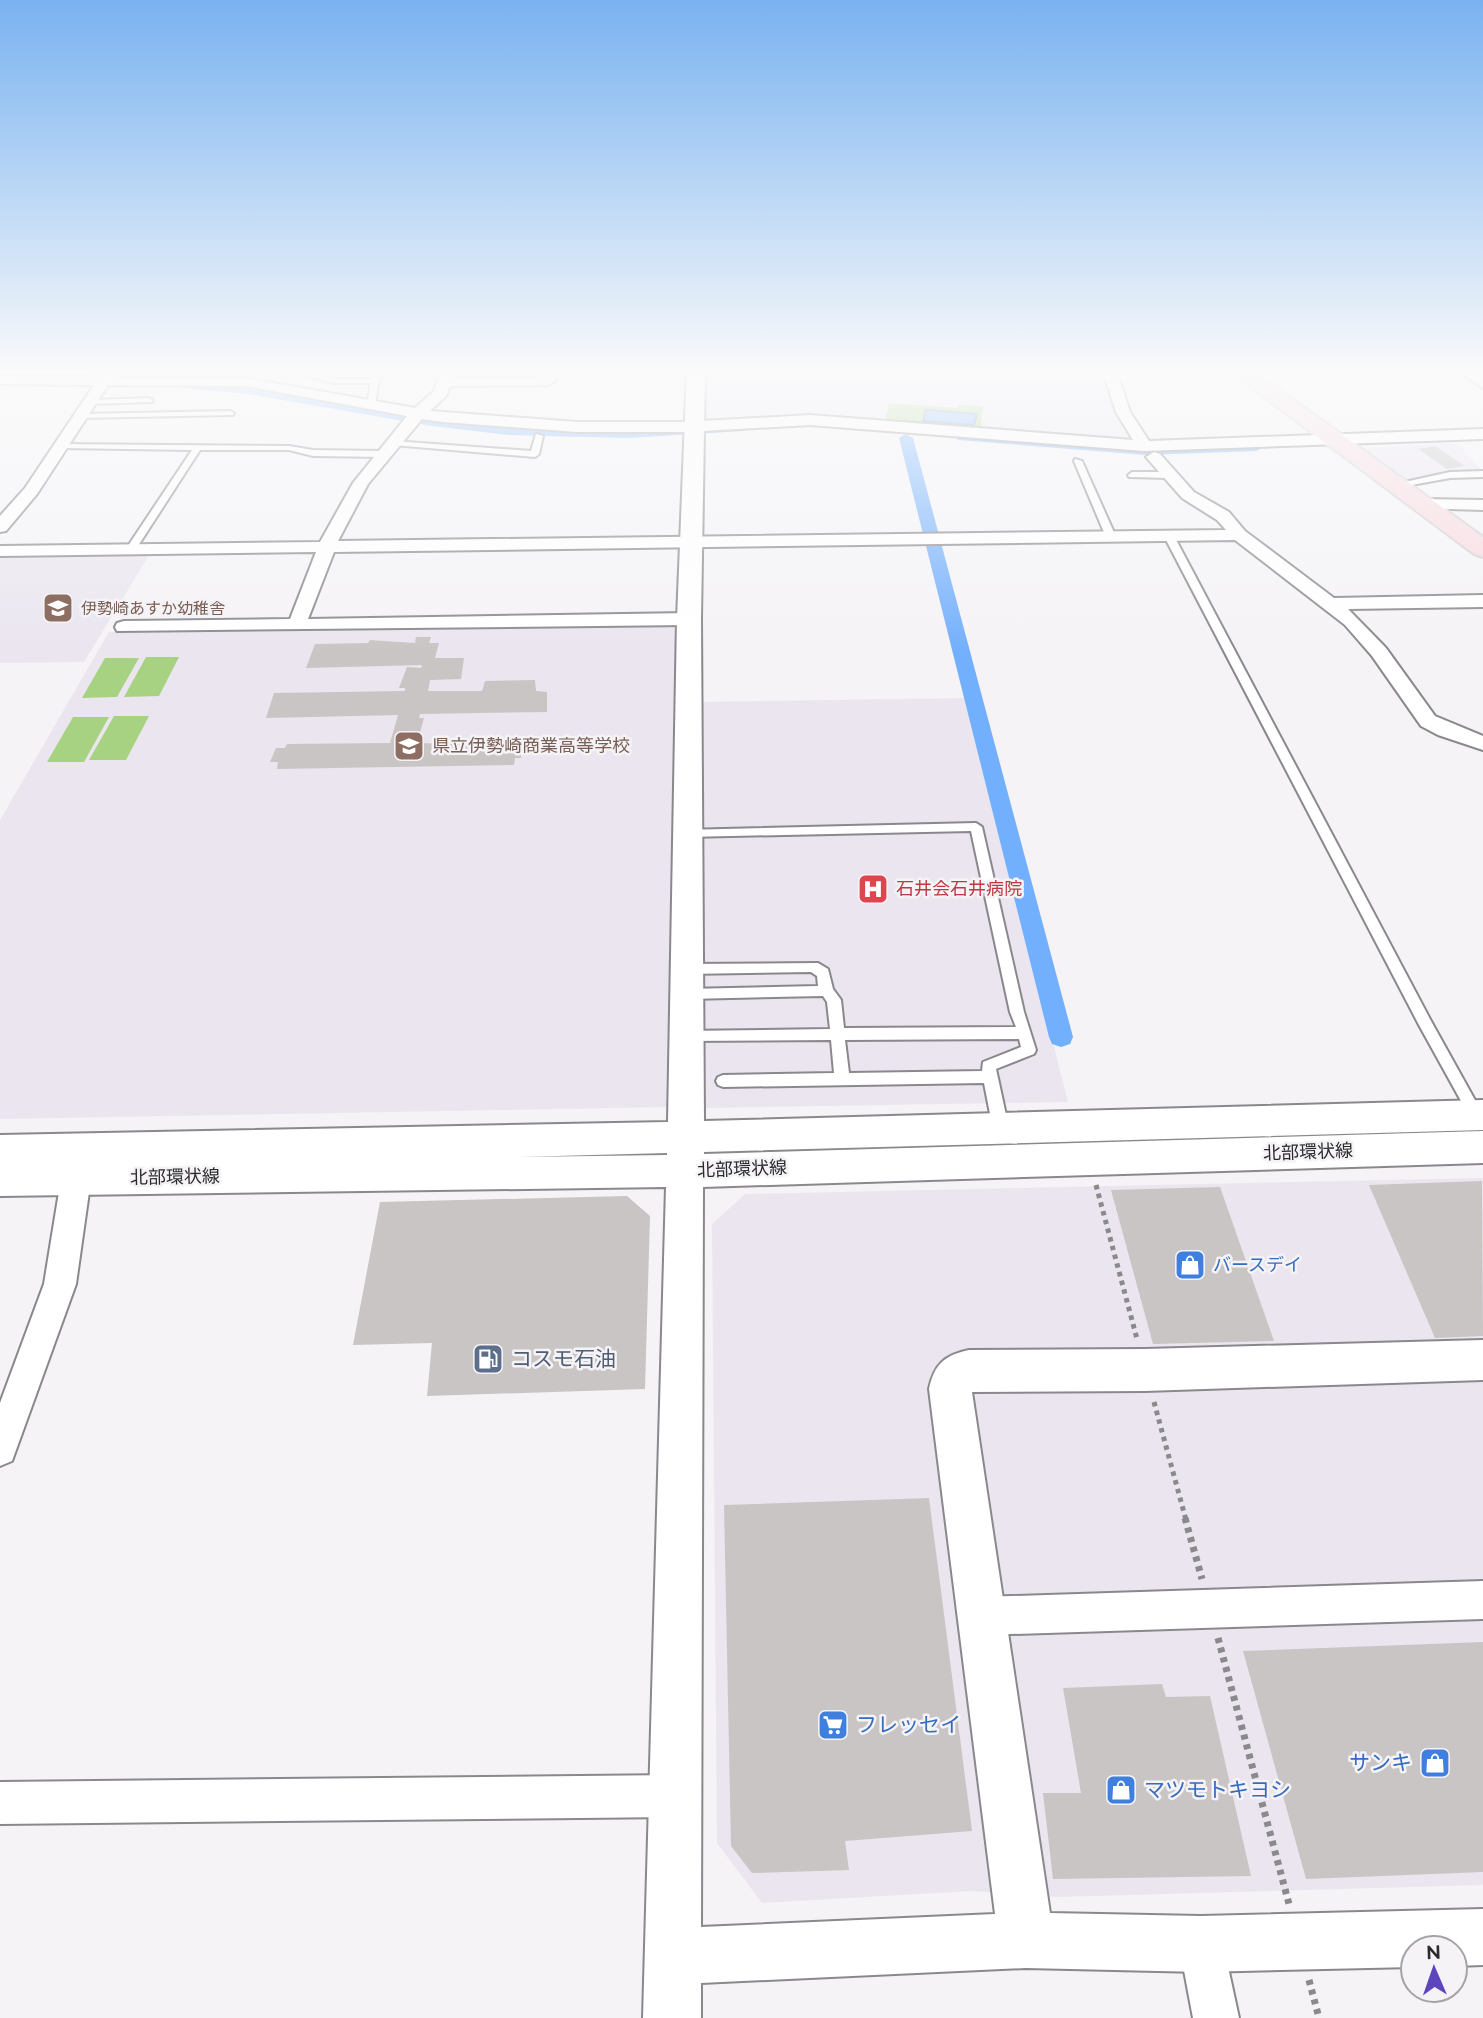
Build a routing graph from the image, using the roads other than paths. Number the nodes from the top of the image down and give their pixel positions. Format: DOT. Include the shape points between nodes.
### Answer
graph roads {
  1 [pos="50,463"];
  2 [pos="187,463"];
  3 [pos="377,463"];
  4 [pos="692,463"];
  5 [pos="1079,463"];
  6 [pos="1160,463"];
  7 [pos="1366,463"];
  8 [pos="1483,474"];
  9 [pos="1132,475"];
  10 [pos="1169,475"];
  11 [pos="1395,485"];
  12 [pos="1422,504"];
  13 [pos="1483,505"];
  14 [pos="0,527"];
  15 [pos="1239,535"];
  16 [pos="1169,536"];
  17 [pos="1111,537"];
  18 [pos="690,542"];
  19 [pos="327,546"];
  20 [pos="131,549"];
  21 [pos="1483,549"];
  22 [pos="0,551"];
  23 [pos="1483,601"];
  24 [pos="1332,604"];
  25 [pos="688,619"];
  26 [pos="296,624"];
  27 [pos="124,626"];
  28 [pos="1483,743"];
  29 [pos="687,833"];
  30 [pos="686,981"];
  31 [pos="826,991"];
  32 [pos="837,1033"];
  33 [pos="1025,1033"];
  34 [pos="686,1035"];
  35 [pos="990,1077"];
  36 [pos="842,1079"];
  37 [pos="723,1081"];
  38 [pos="1481,1126"];
  39 [pos="1000,1129"];
  40 [pos="0,1151"];
  41 [pos="684,1154"];
  42 [pos="85,1165"];
  43 [pos="0,1180"];
  44 [pos="1483,1360"];
  45 [pos="0,1449"];
  46 [pos="1483,1600"];
  47 [pos="982,1616"];
  48 [pos="675,1796"];
  49 [pos="0,1803"];
  50 [pos="1483,1937"];
  51 [pos="1026,1940"];
  52 [pos="1201,1944"];
  53 [pos="673,1956"];
  54 [pos="672,2018"];
  55 [pos="1216,2018"];
  1 -- 14 [label="street"];
  2 -- 20 [label="lane"];
  3 -- 19 [label="street" via="361,483"];
  4 -- 18 [label="street"];
  5 -- 17 [label="lane"];
  6 -- 10 [label="street"];
  7 -- 11 [label="main road"];
  8 -- 11 [label="lane"];
  9 -- 10 [label="lane"];
  10 -- 15 [label="street" via="1188,495 1223,516"];
  11 -- 12 [label="main road"];
  12 -- 13 [label="street"];
  12 -- 21 [label="main road"];
  15 -- 16 [label="street"];
  15 -- 24 [label="street"];
  16 -- 17 [label="street"];
  16 -- 38 [label="lane"];
  17 -- 18 [label="street"];
  18 -- 19 [label="street"];
  18 -- 25 [label="street"];
  19 -- 20 [label="street"];
  19 -- 26 [label="street"];
  20 -- 22 [label="street"];
  23 -- 24 [label="street"];
  24 -- 28 [label="street" via="1367,636 1428,721"];
  25 -- 26 [label="street"];
  25 -- 29 [label="street"];
  26 -- 27 [label="street"];
  29 -- 30 [label="street"];
  29 -- 33 [label="lane" via="976,827"];
  30 -- 31 [label="lane"];
  30 -- 31 [label="lane" via="813,967 823,973"];
  30 -- 34 [label="street"];
  31 -- 32 [label="lane" via="834,1000"];
  32 -- 33 [label="lane"];
  32 -- 34 [label="lane"];
  32 -- 36 [label="lane"];
  33 -- 35 [label="lane" via="1029,1050 988,1066"];
  34 -- 41 [label="street"];
  35 -- 36 [label="lane"];
  35 -- 39 [label="lane"];
  36 -- 37 [label="lane"];
  38 -- 39 [label="street, 北部環状線"];
  38 -- 41 [label="street, 北部環状線" via="1088,1158"];
  39 -- 41 [label="street, 北部環状線"];
  40 -- 42 [label="street, 北部環状線"];
  41 -- 42 [label="street, 北部環状線"];
  41 -- 48 [label="street"];
  42 -- 43 [label="street, 北部環状線"];
  42 -- 45 [label="street" via="74,1192 60,1284"];
  44 -- 47 [label="street" via="958,1373 950,1389"];
  46 -- 47 [label="street"];
  47 -- 51 [label="street"];
  48 -- 49 [label="street"];
  48 -- 53 [label="street"];
  50 -- 52 [label="street"];
  51 -- 52 [label="street"];
  51 -- 53 [label="street"];
  52 -- 55 [label="street"];
  53 -- 54 [label="street"];
}
